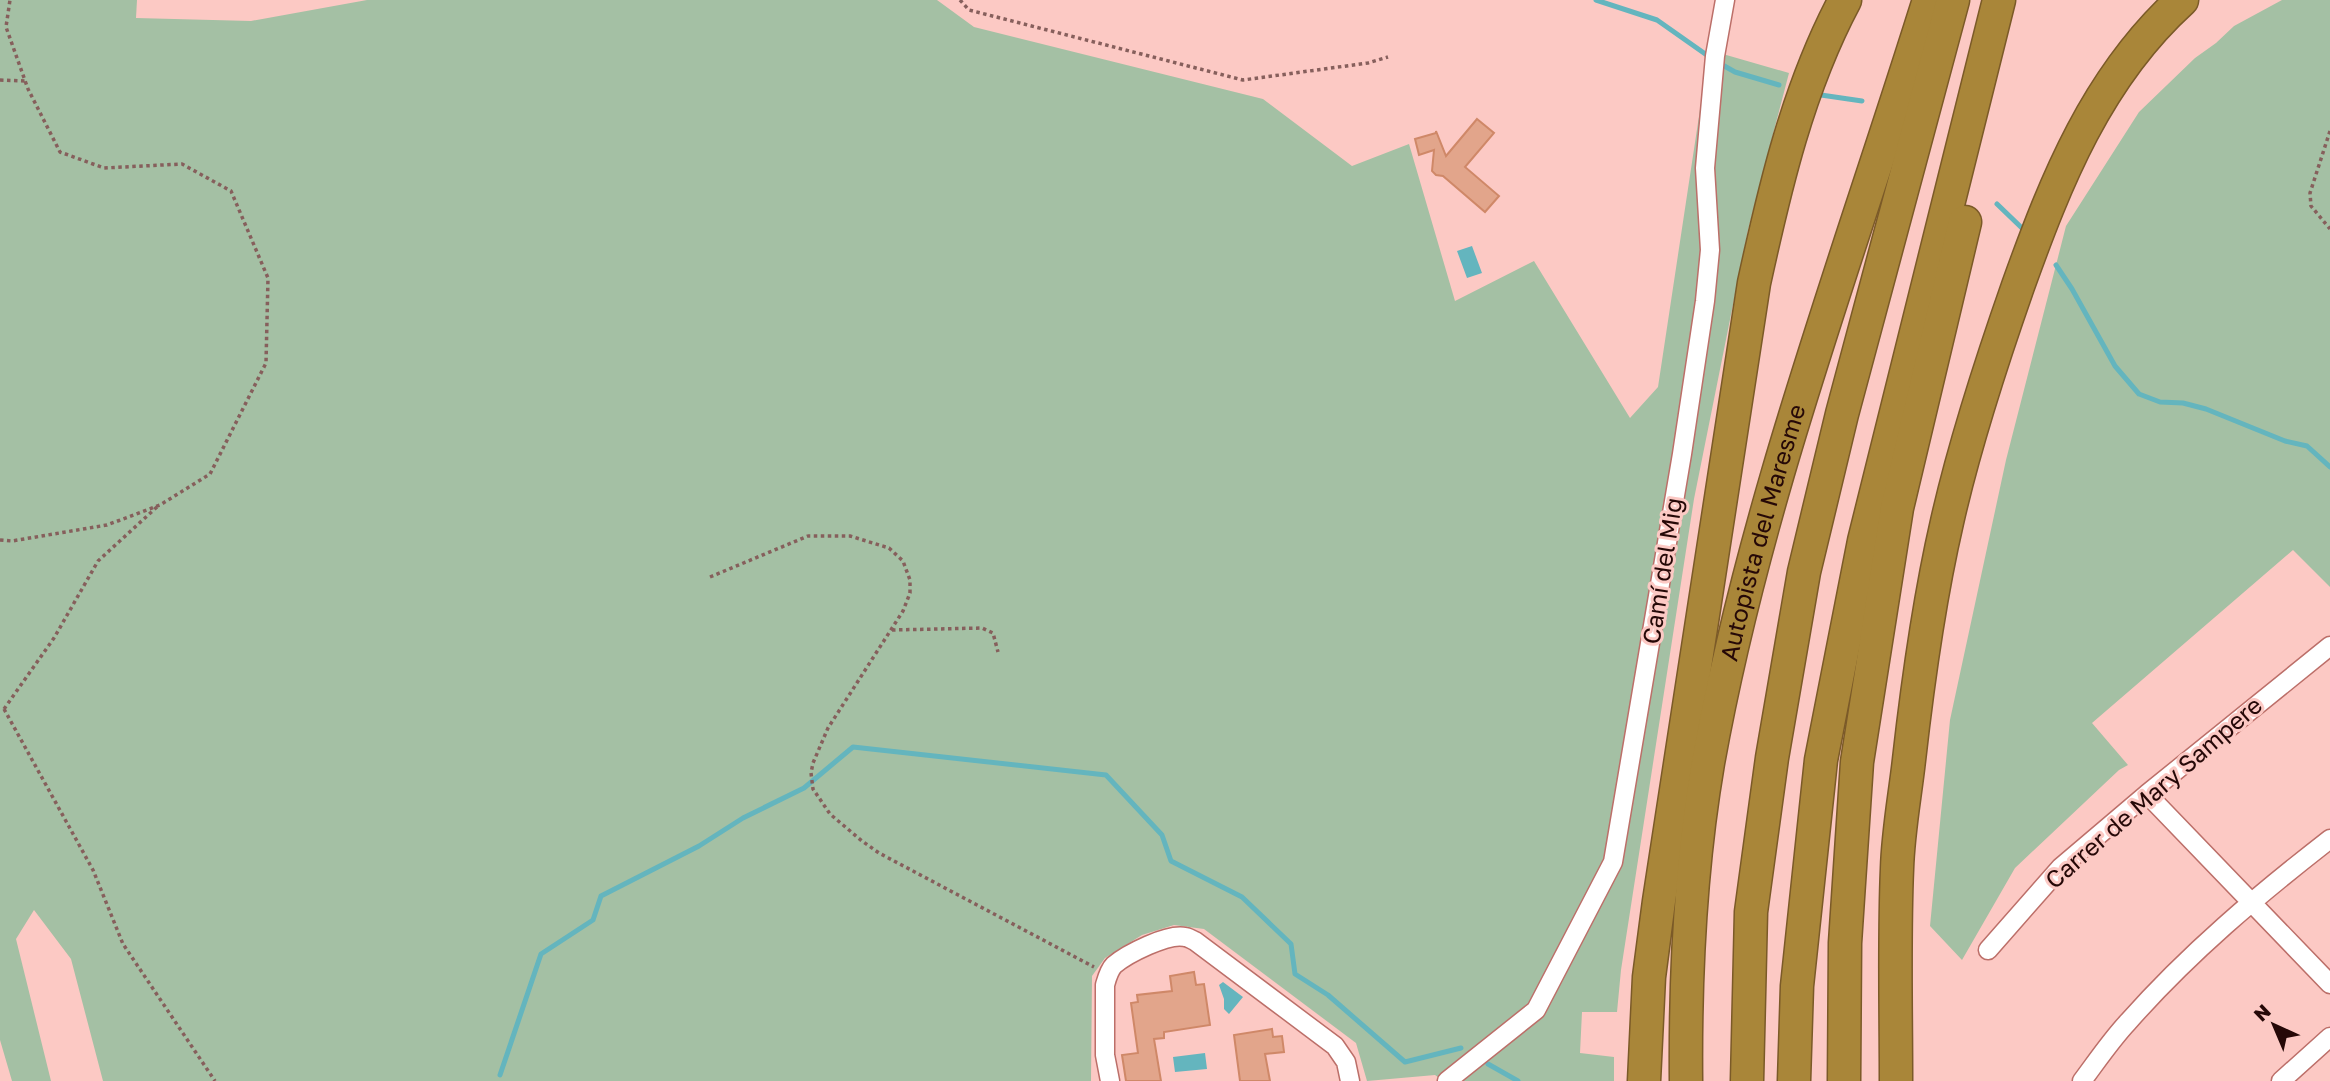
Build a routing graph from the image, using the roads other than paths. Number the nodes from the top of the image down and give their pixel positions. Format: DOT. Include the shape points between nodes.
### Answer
graph roads {
  1 [pos="1725,0"];
  2 [pos="1845,0"];
  3 [pos="1929,0"];
  4 [pos="1953,0"];
  5 [pos="1999,0"];
  6 [pos="2019,0"];
  7 [pos="2182,0"];
  8 [pos="2330,646"];
  9 [pos="1718,713"];
  10 [pos="2147,793"];
  11 [pos="2330,839"];
  12 [pos="1659,901"];
  13 [pos="2250,902"];
  14 [pos="1988,950"];
  15 [pos="2330,984"];
  16 [pos="2330,1037"];
  17 [pos="1110,1081"];
  18 [pos="1350,1081"];
  19 [pos="1447,1081"];
  20 [pos="1644,1081"];
  21 [pos="1686,1081"];
  22 [pos="1747,1081"];
  23 [pos="1794,1081"];
  24 [pos="1844,1081"];
  25 [pos="1896,1081"];
  26 [pos="2082,1081"];
  27 [pos="2281,1081"];
  1 -- 19 [label="street, Camí del Mig" via="1705,168 1710,250 1704,301 1613,862 1536,1010"];
  2 -- 12 [label="highway" via="1792,131 1754,284"];
  3 -- 9 [label="highway, Autopista del Maresme" via="1783,449"];
  4 -- 22 [label="highway" via="1804,572 1751,912"];
  5 -- 23 [label="highway" via="1864,541 1821,760 1797,986"];
  6 -- 24 [label="highway" via="1896,508 1857,762 1845,943"];
  7 -- 25 [label="highway" via="2146,37 2103,94 2062,173 1984,386 1947,521 1918,674 1897,866"];
  8 -- 10 [label="street, Carrer de Mary Sampere"];
  9 -- 12 [label="highway"];
  9 -- 21 [label="highway, Autopista del Maresme" via="1691,900"];
  10 -- 13 [label="street"];
  10 -- 14 [label="street, Carrer de Mary Sampere" via="2061,867"];
  11 -- 13 [label="street"];
  12 -- 20 [label="highway" via="1649,977"];
  13 -- 15 [label="street"];
  13 -- 26 [label="street" via="2126,1023"];
  16 -- 27 [label="street"];
  17 -- 18 [label="street" via="1105,1055 1104,985 1108,975 1140,949 1185,937 1335,1046 1346,1062"];
}
